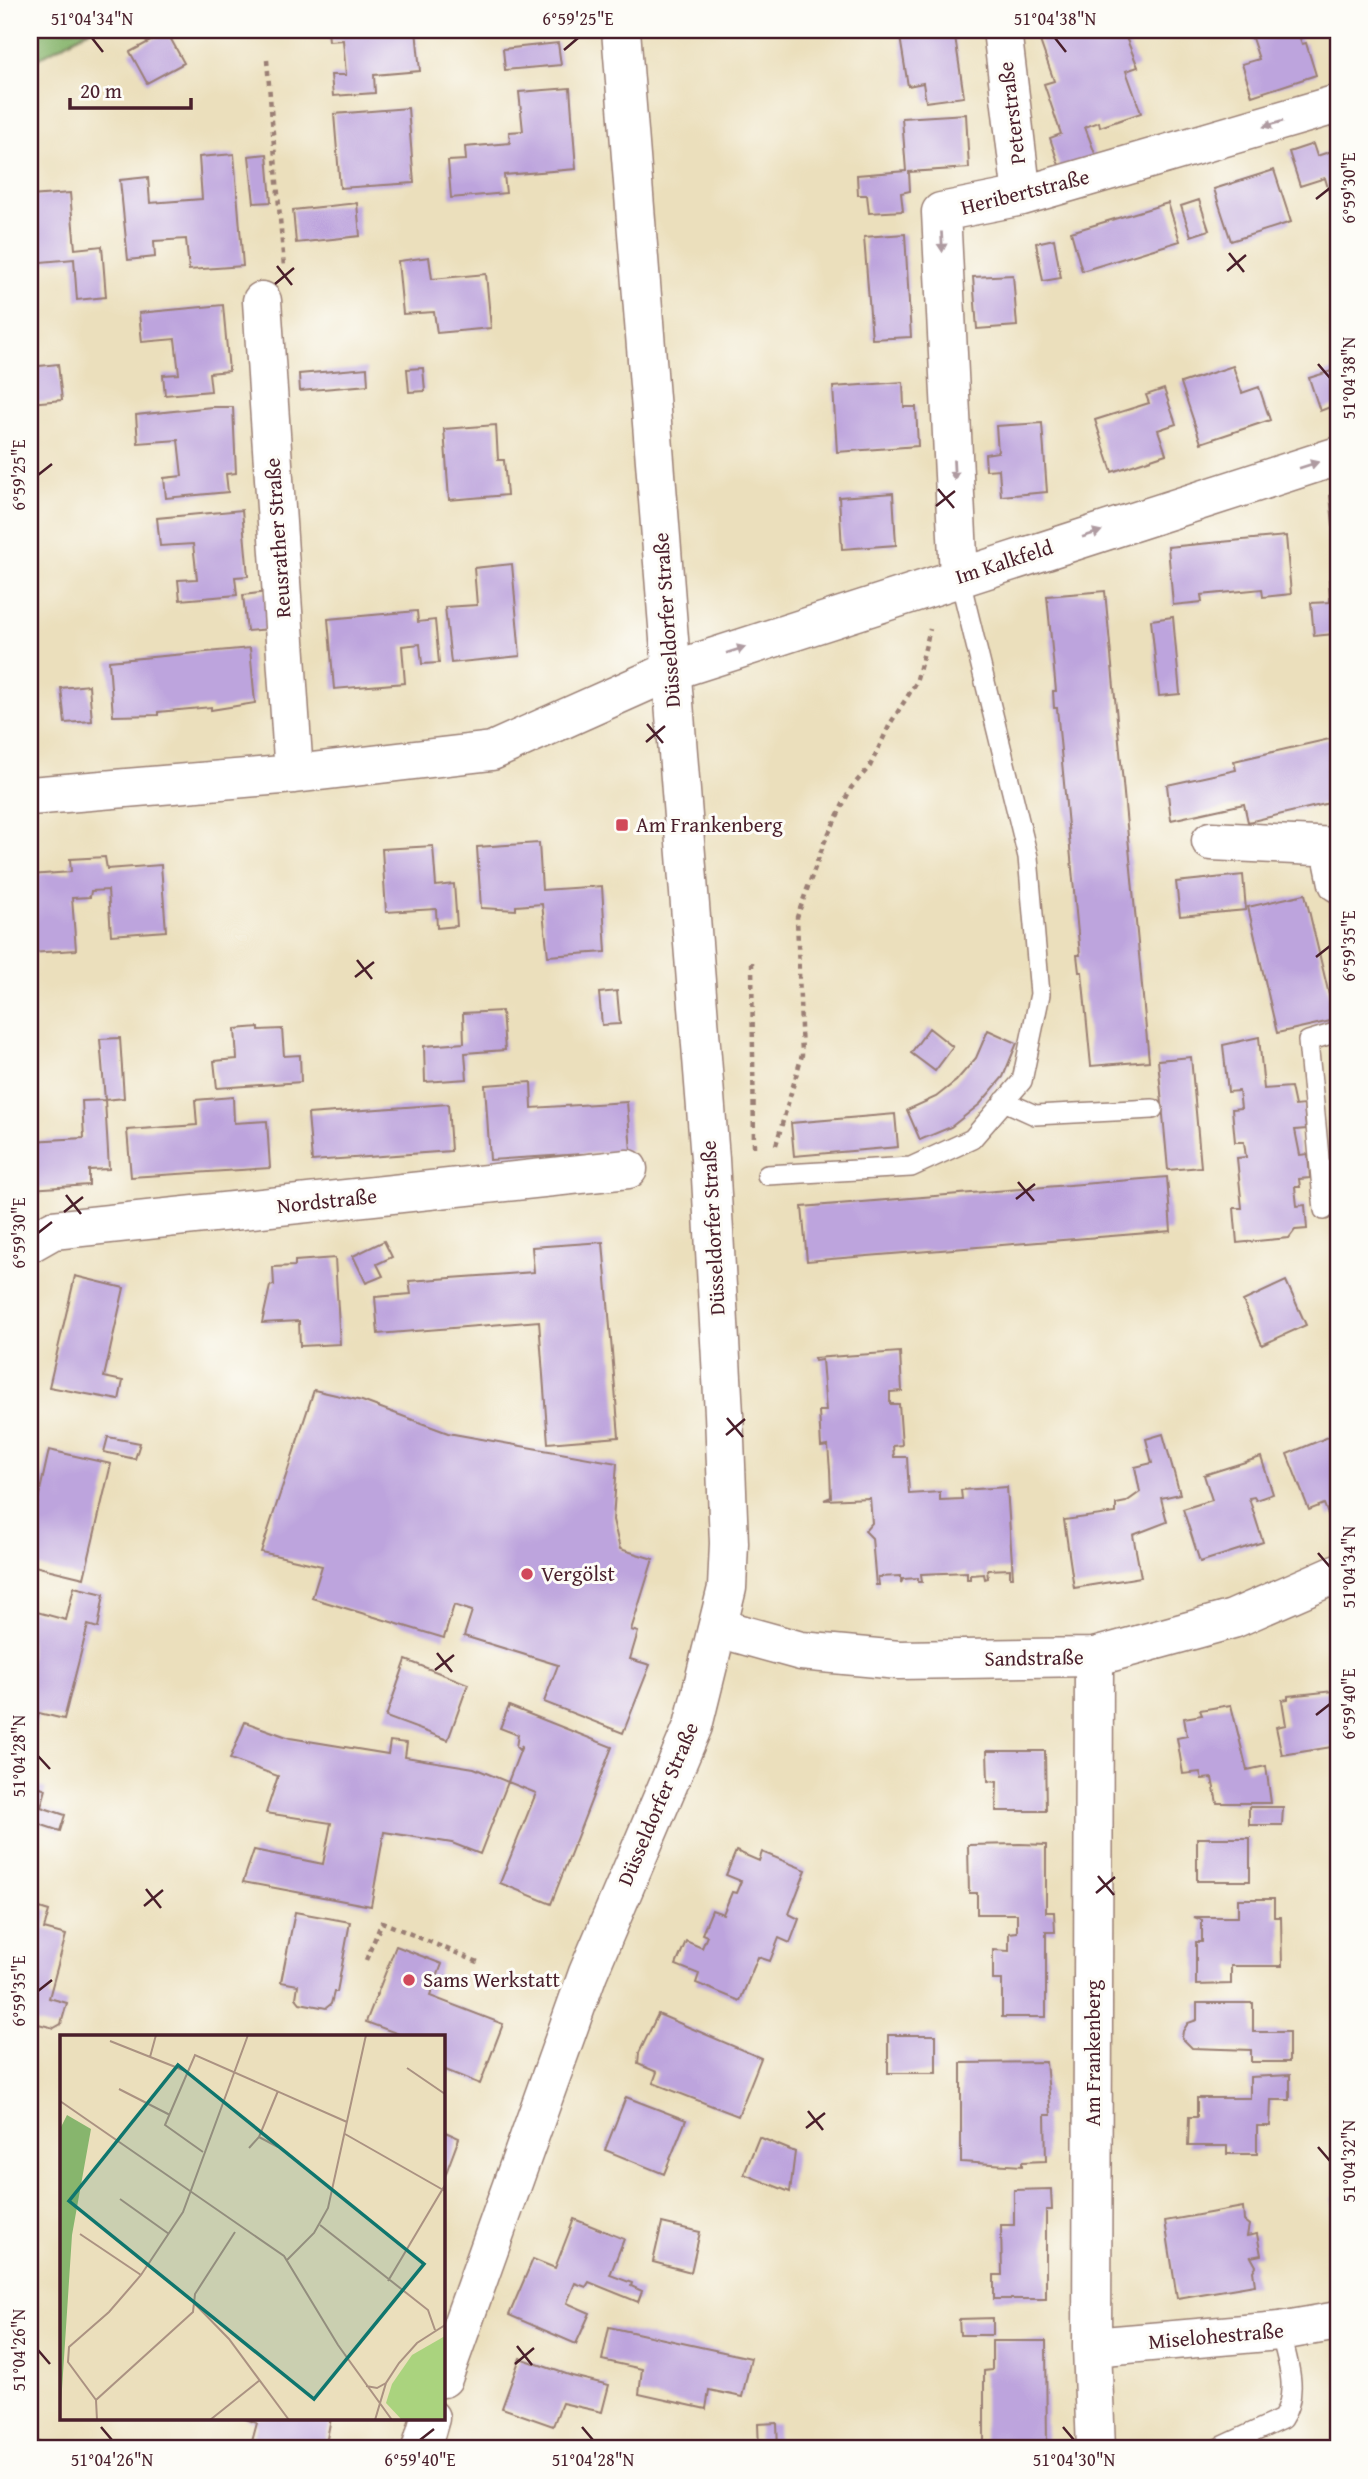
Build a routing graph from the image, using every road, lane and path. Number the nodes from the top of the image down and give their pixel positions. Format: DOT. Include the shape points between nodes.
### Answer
graph roads {
  1 [pos="621,30"];
  2 [pos="1002,30"];
  3 [pos="267,60"];
  4 [pos="1338,104"];
  5 [pos="1022,197"];
  6 [pos="262,301"];
  7 [pos="1338,456"];
  8 [pos="959,576"];
  9 [pos="671,671"];
  10 [pos="295,774"];
  11 [pos="30,796"];
  12 [pos="1211,841"];
  13 [pos="1336,860"];
  14 [pos="752,962"];
  15 [pos="1338,1032"];
  16 [pos="1004,1101"];
  17 [pos="1153,1109"];
  18 [pos="754,1159"];
  19 [pos="628,1170"];
  20 [pos="767,1175"];
  21 [pos="1324,1210"];
  22 [pos="30,1243"];
  23 [pos="1338,1573"];
  24 [pos="718,1628"];
  25 [pos="1094,1657"];
  26 [pos="366,1960"];
  27 [pos="478,1962"];
  28 [pos="1338,2321"];
  29 [pos="1280,2331"];
  30 [pos="1092,2347"];
  31 [pos="444,2375"];
  32 [pos="429,2420"];
  33 [pos="421,2449"];
  34 [pos="1096,2449"];
  35 [pos="1217,2449"];
  1 -- 9 [label="street, Düsseldorfer Straße"];
  2 -- 5 [label="street, Peterstraße"];
  3 -- 6 [label="path" via="286,265"];
  4 -- 5 [label="street, Heribertstraße, one-way"];
  5 -- 8 [label="street, Heribertstraße, one-way" via="941,212"];
  6 -- 10 [label="street, Reusrather Straße"];
  8 -- 7 [label="street, Im Kalkfeld, one-way"];
  9 -- 8 [label="street, Im Kalkfeld, one-way"];
  8 -- 16 [label="lane" via="1028,857 1040,994 1022,1081"];
  8 -- 20 [label="path" via="929,633 916,683 870,766 851,788 824,843 797,917 802,1055"];
  9 -- 10 [label="street" via="492,751"];
  9 -- 24 [label="street, Düsseldorfer Straße" via="691,892 724,1414 729,1543 727,1588"];
  10 -- 11 [label="street"];
  12 -- 13 [label="street"];
  14 -- 18 [label="path"];
  15 -- 21 [label="lane" via="1308,1041"];
  16 -- 17 [label="lane" via="1035,1115"];
  16 -- 20 [label="lane" via="972,1139 911,1167"];
  19 -- 22 [label="street, Nordstraße" via="53,1230"];
  23 -- 25 [label="street, Sandstraße" via="1233,1619"];
  24 -- 25 [label="street, Sandstraße" via="801,1651 899,1660"];
  24 -- 31 [label="street, Düsseldorfer Straße" via="692,1726 588,1973"];
  25 -- 30 [label="street, Am Frankenberg"];
  26 -- 27 [label="path" via="382,1923"];
  28 -- 29 [label="street, Miselohestraße"];
  29 -- 30 [label="street, Miselohestraße"];
  29 -- 35 [label="lane" via="1293,2396 1288,2410 1282,2419"];
  30 -- 34 [label="street, Am Frankenberg"];
  32 -- 33 [label="street"];
}
